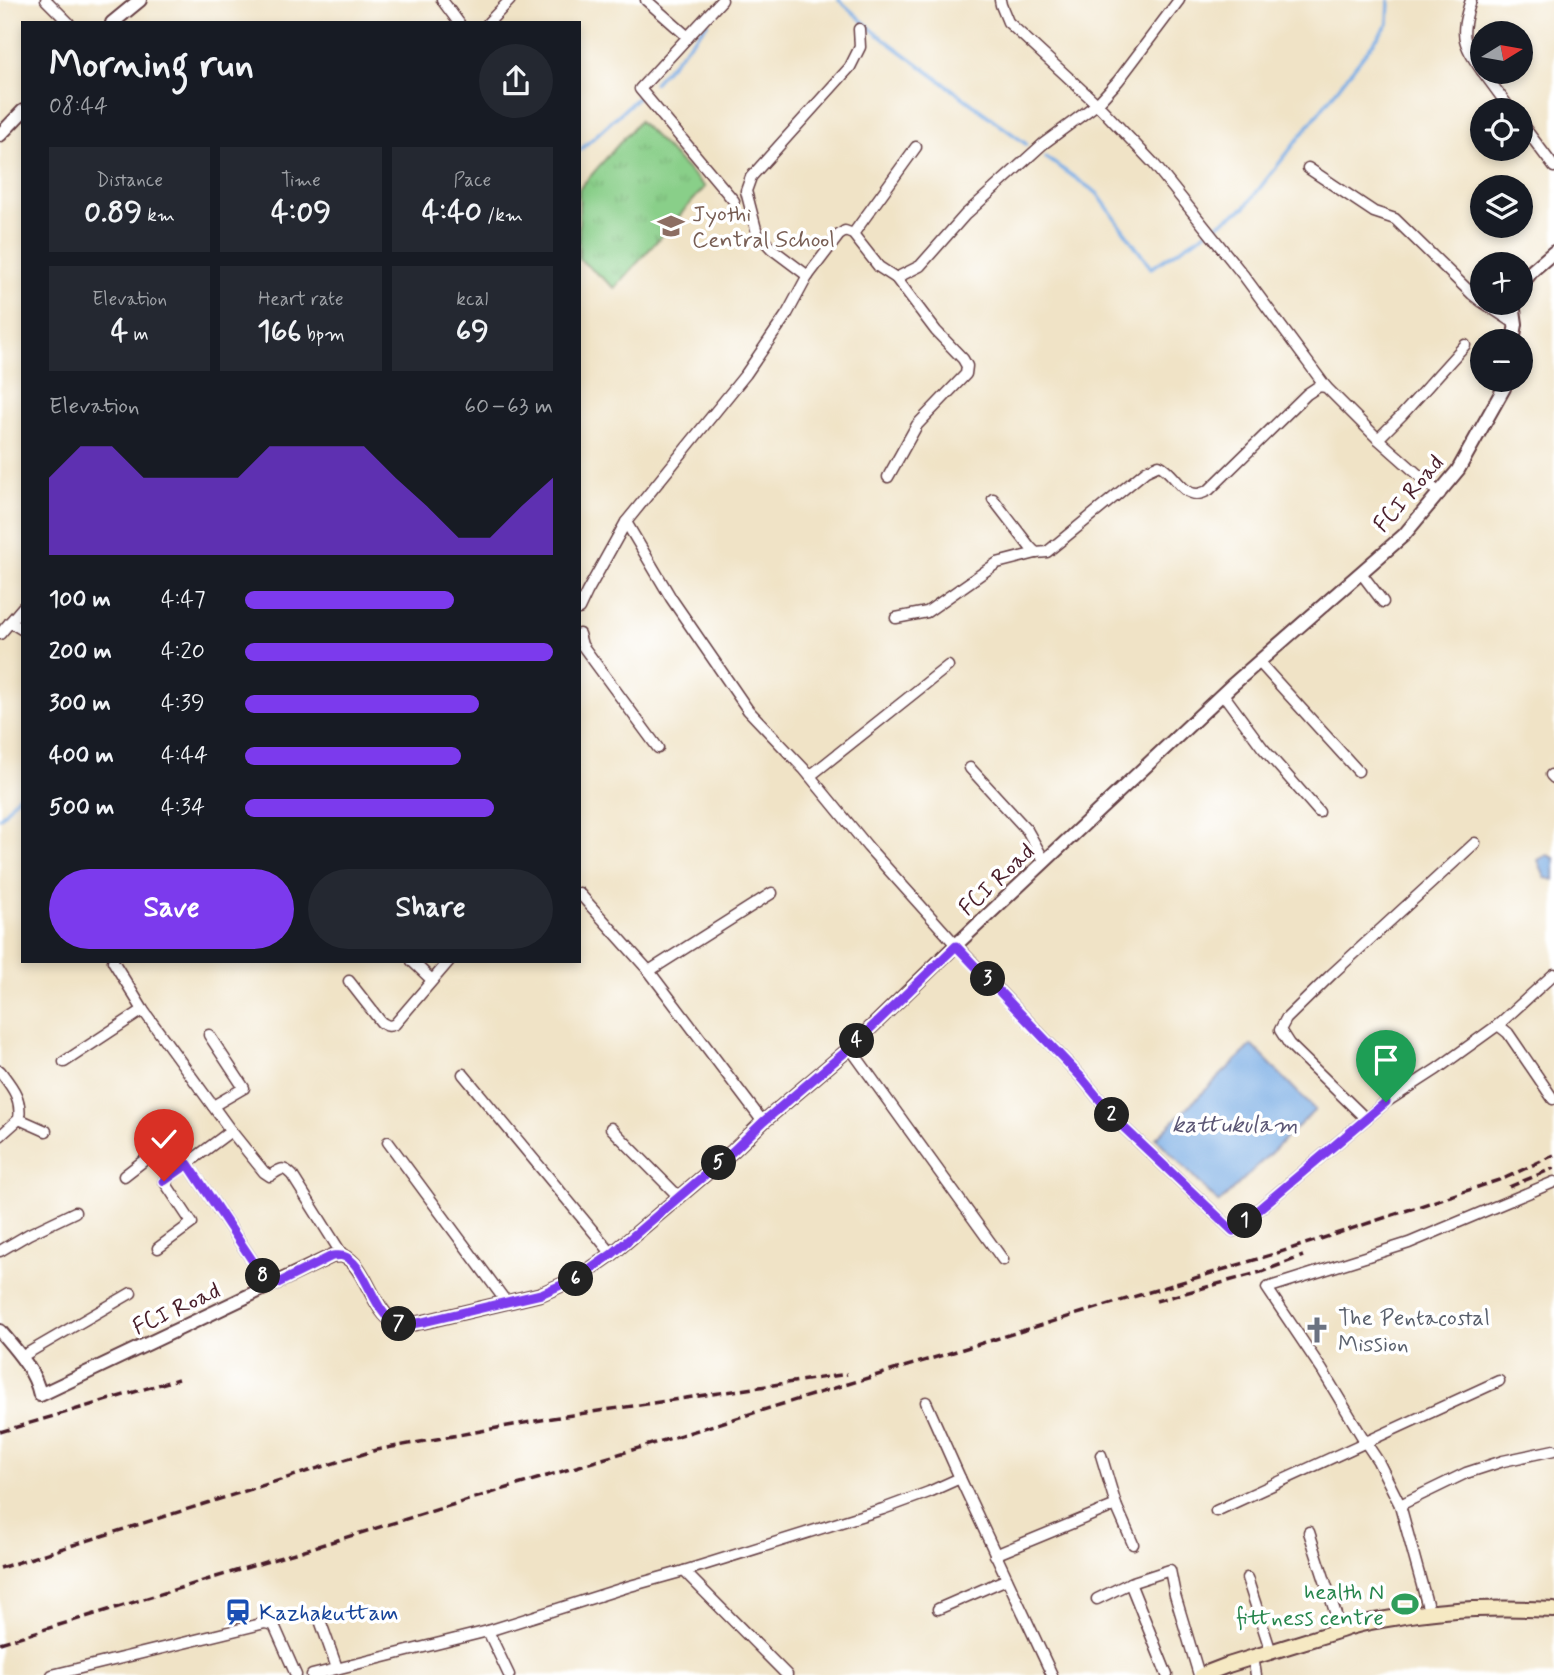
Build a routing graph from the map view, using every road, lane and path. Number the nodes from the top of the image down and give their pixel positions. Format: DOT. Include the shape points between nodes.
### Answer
graph roads {
  1 [pos="46,0"];
  2 [pos="140,0"];
  3 [pos="442,0"];
  4 [pos="510,0"];
  5 [pos="646,0"];
  6 [pos="722,0"];
  7 [pos="1000,0"];
  8 [pos="1179,0"];
  9 [pos="1471,0"];
  10 [pos="67,21"];
  11 [pos="114,21"];
  12 [pos="458,21"];
  13 [pos="490,21"];
  14 [pos="859,29"];
  15 [pos="688,37"];
  16 [pos="1470,52"];
  17 [pos="1097,104"];
  18 [pos="21,113"];
  19 [pos="0,135"];
  20 [pos="1533,139"];
  21 [pos="916,147"];
  22 [pos="1554,167"];
  23 [pos="1308,168"];
  24 [pos="734,201"];
  25 [pos="853,234"];
  26 [pos="1554,252"];
  27 [pos="1533,270"];
  28 [pos="808,276"];
  29 [pos="896,278"];
  30 [pos="1470,292"];
  31 [pos="1502,315"];
  32 [pos="1515,315"];
  33 [pos="1516,324"];
  34 [pos="1515,329"];
  35 [pos="1465,345"];
  36 [pos="1326,387"];
  37 [pos="1502,392"];
  38 [pos="1378,439"];
  39 [pos="888,477"];
  40 [pos="1440,494"];
  41 [pos="993,499"];
  42 [pos="626,522"];
  43 [pos="1036,553"];
  44 [pos="1361,573"];
  45 [pos="1383,602"];
  46 [pos="581,605"];
  47 [pos="21,609"];
  48 [pos="896,618"];
  49 [pos="10,622"];
  50 [pos="21,629"];
  51 [pos="0,634"];
  52 [pos="581,641"];
  53 [pos="1259,662"];
  54 [pos="947,666"];
  55 [pos="1223,694"];
  56 [pos="657,748"];
  57 [pos="970,768"];
  58 [pos="1358,771"];
  59 [pos="810,776"];
  60 [pos="1319,812"];
  61 [pos="1475,843"];
  62 [pos="1045,862"];
  63 [pos="772,893"];
  64 [pos="581,895"];
  65 [pos="956,946"];
  66 [pos="114,963"];
  67 [pos="414,963"];
  68 [pos="447,963"];
  69 [pos="649,971"];
  70 [pos="1554,974"];
  71 [pos="432,980"];
  72 [pos="349,981"];
  73 [pos="143,1010"];
  74 [pos="1497,1025"];
  75 [pos="209,1035"];
  76 [pos="850,1048"];
  77 [pos="64,1062"];
  78 [pos="0,1071"];
  79 [pos="463,1074"];
  80 [pos="1553,1099"];
  81 [pos="213,1106"];
  82 [pos="19,1119"];
  83 [pos="1366,1119"];
  84 [pos="763,1122"];
  85 [pos="611,1128"];
  86 [pos="46,1131"];
  87 [pos="231,1131"];
  88 [pos="0,1136"];
  89 [pos="388,1143"];
  90 [pos="188,1164"];
  91 [pos="124,1176"];
  92 [pos="1554,1182"];
  93 [pos="678,1196"];
  94 [pos="75,1212"];
  95 [pos="159,1248"];
  96 [pos="0,1251"];
  97 [pos="612,1254"];
  98 [pos="343,1255"];
  99 [pos="1003,1260"];
  100 [pos="270,1287"];
  101 [pos="131,1293"];
  102 [pos="507,1303"];
  103 [pos="0,1331"];
  104 [pos="21,1357"];
  105 [pos="1499,1381"];
  106 [pos="926,1402"];
  107 [pos="1366,1443"];
  108 [pos="1554,1450"];
  109 [pos="1101,1455"];
  110 [pos="960,1478"];
  111 [pos="1116,1505"];
  112 [pos="1401,1505"];
  113 [pos="1216,1510"];
  114 [pos="1309,1532"];
  115 [pos="1133,1544"];
  116 [pos="995,1555"];
  117 [pos="684,1571"];
  118 [pos="1247,1578"];
  119 [pos="1007,1579"];
  120 [pos="1130,1583"];
  121 [pos="1097,1599"];
  122 [pos="938,1609"];
  123 [pos="1554,1610"];
  124 [pos="1429,1611"];
  125 [pos="321,1623"];
  126 [pos="1341,1630"];
  127 [pos="488,1631"];
  128 [pos="1271,1652"];
  129 [pos="1253,1657"];
  130 [pos="337,1668"];
  131 [pos="783,1674"];
  132 [pos="52,1675"];
  133 [pos="296,1675"];
  134 [pos="312,1675"];
  135 [pos="509,1675"];
  136 [pos="1052,1675"];
  137 [pos="1167,1675"];
  138 [pos="1200,1675"];
  139 [pos="1256,1675"];
  1 -- 10 [label="street"];
  2 -- 11 [label="street"];
  3 -- 12 [label="street"];
  4 -- 13 [label="street"];
  5 -- 15 [label="street"];
  6 -- 15 [label="street"];
  7 -- 17 [label="street" via="1008,22"];
  8 -- 17 [label="street"];
  9 -- 16 [label="street" via="1464,23"];
  14 -- 28 [label="street" via="860,47 850,67 751,177 746,191 757,233"];
  15 -- 24 [label="street" via="640,89"];
  17 -- 29 [label="street" via="1043,144 965,215 920,266"];
  17 -- 36 [label="street" via="1154,164"];
  18 -- 19 [label="street"];
  20 -- 22 [label="street"];
  21 -- 25 [label="street"];
  23 -- 30 [label="street" via="1374,212 1395,219"];
  25 -- 28 [label="street" via="845,231 839,235"];
  25 -- 29 [label="street" via="879,267"];
  26 -- 27 [label="street"];
  28 -- 42 [label="street" via="746,374"];
  29 -- 39 [label="street" via="967,366 966,374 917,425"];
  31 -- 33 [label="street"];
  32 -- 33 [label="street"];
  33 -- 34 [label="street"];
  35 -- 38 [label="street"];
  36 -- 38 [label="street"];
  36 -- 43 [label="street" via="1307,394 1209,490 1197,494 1186,490 1159,466 1146,471 1046,552"];
  37 -- 40 [label="street, FCI Road"];
  38 -- 40 [label="street"];
  40 -- 44 [label="street, FCI Road" via="1404,535"];
  41 -- 43 [label="street"];
  42 -- 46 [label="street"];
  42 -- 59 [label="street" via="671,598 748,710"];
  43 -- 48 [label="street" via="997,563 927,612"];
  44 -- 45 [label="street"];
  44 -- 53 [label="street, FCI Road"];
  47 -- 49 [label="street"];
  49 -- 50 [label="street"];
  49 -- 51 [label="street"];
  52 -- 56 [label="street"];
  53 -- 55 [label="street, FCI Road"];
  53 -- 58 [label="street"];
  54 -- 59 [label="street"];
  55 -- 60 [label="street"];
  55 -- 62 [label="street, FCI Road"];
  57 -- 62 [label="street" via="1027,830"];
  59 -- 65 [label="street"];
  61 -- 83 [label="street" via="1332,974 1280,1030"];
  62 -- 65 [label="street, FCI Road"];
  63 -- 69 [label="street"];
  64 -- 69 [label="street"];
  65 -- 76 [label="street, FCI Road"];
  65 -- 83 [label="street" via="1118,1122 1233,1231"];
  66 -- 73 [label="street"];
  67 -- 71 [label="street"];
  68 -- 71 [label="street"];
  69 -- 84 [label="street"];
  70 -- 74 [label="street"];
  71 -- 72 [label="street" via="396,1024 389,1026"];
  73 -- 77 [label="street"];
  73 -- 81 [label="street"];
  74 -- 80 [label="street" via="1508,1033"];
  74 -- 83 [label="street"];
  75 -- 81 [label="street" via="244,1088"];
  76 -- 84 [label="street, FCI Road"];
  76 -- 99 [label="street"];
  78 -- 82 [label="street" via="19,1102"];
  79 -- 97 [label="street"];
  81 -- 87 [label="street"];
  82 -- 86 [label="street"];
  82 -- 88 [label="street"];
  84 -- 93 [label="street, FCI Road"];
  85 -- 93 [label="street"];
  87 -- 90 [label="street"];
  87 -- 98 [label="street" via="264,1172 270,1176 281,1169 292,1175"];
  89 -- 102 [label="street"];
  90 -- 91 [label="street" via="169,1141"];
  90 -- 95 [label="street" via="164,1181 192,1223"];
  90 -- 100 [label="street"];
  92 -- 107 [label="street" via="1409,1243 1267,1288"];
  93 -- 97 [label="street, FCI Road"];
  94 -- 96 [label="street"];
  97 -- 102 [label="street, FCI Road" via="579,1277"];
  98 -- 100 [label="street, FCI Road" via="332,1256"];
  98 -- 102 [label="street, FCI Road" via="359,1270 393,1322 423,1322"];
  100 -- 104 [label="street, FCI Road" via="40,1395"];
  101 -- 104 [label="street"];
  103 -- 104 [label="street, FCI Road"];
  105 -- 107 [label="street"];
  106 -- 110 [label="street"];
  107 -- 112 [label="street"];
  107 -- 113 [label="street"];
  108 -- 112 [label="street" via="1465,1473"];
  109 -- 111 [label="street"];
  110 -- 116 [label="street"];
  110 -- 117 [label="street" via="883,1509"];
  111 -- 115 [label="street"];
  111 -- 116 [label="street"];
  112 -- 124 [label="street"];
  114 -- 126 [label="street"];
  116 -- 119 [label="street"];
  117 -- 127 [label="street"];
  117 -- 131 [label="street"];
  118 -- 128 [label="street"];
  119 -- 122 [label="street"];
  119 -- 136 [label="street"];
  120 -- 121 [label="street"];
  120 -- 137 [label="street"];
  120 -- 138 [label="street" via="1170,1570"];
  123 -- 124 [label="main road"];
  124 -- 126 [label="main road"];
  125 -- 130 [label="street"];
  126 -- 128 [label="main road"];
  127 -- 130 [label="street"];
  127 -- 135 [label="street"];
  128 -- 129 [label="main road"];
  129 -- 138 [label="main road"];
  129 -- 139 [label="street"];
  130 -- 134 [label="street"];
  132 -- 133 [label="street" via="265,1623 274,1625"];
}
